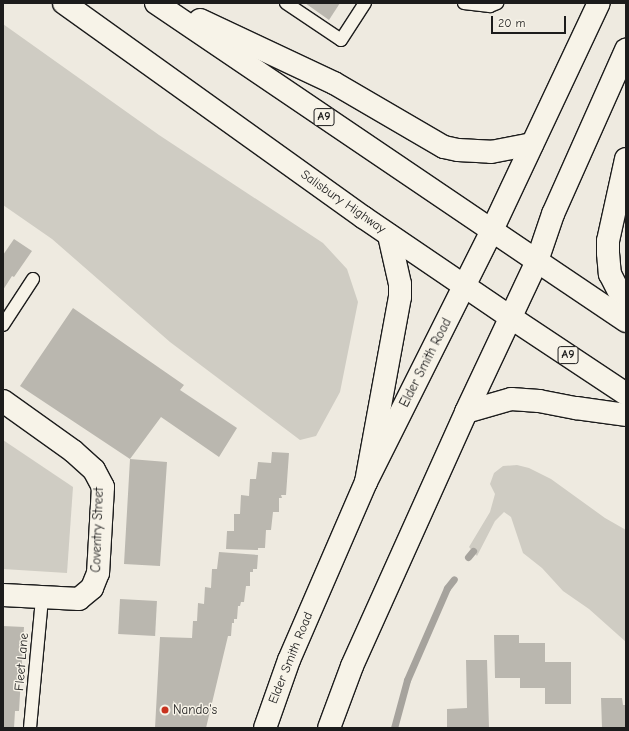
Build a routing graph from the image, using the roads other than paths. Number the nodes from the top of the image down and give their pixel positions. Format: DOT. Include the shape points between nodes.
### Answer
graph roads {
  1 [pos="64,3"];
  2 [pos="156,3"];
  3 [pos="165,3"];
  4 [pos="286,3"];
  5 [pos="365,3"];
  6 [pos="464,3"];
  7 [pos="599,3"];
  8 [pos="494,5"];
  9 [pos="626,50"];
  10 [pos="532,144"];
  11 [pos="626,159"];
  12 [pos="492,230"];
  13 [pos="389,235"];
  14 [pos="537,261"];
  15 [pos="33,279"];
  16 [pos="465,286"];
  17 [pos="626,305"];
  18 [pos="510,317"];
  19 [pos="626,322"];
  20 [pos="3,325"];
  21 [pos="626,394"];
  22 [pos="3,401"];
  23 [pos="466,412"];
  24 [pos="626,415"];
  25 [pos="366,482"];
  26 [pos="3,595"];
  27 [pos="42,598"];
  28 [pos="30,728"];
  29 [pos="265,728"];
  30 [pos="329,728"];
  1 -- 13 [label="main road, Salisbury Highway / A9"];
  2 -- 12 [label="main road, A9"];
  3 -- 10 [label="main road" via="334,83 444,147 491,152"];
  4 -- 5 [label="lane" via="341,40"];
  6 -- 8 [label="lane"];
  7 -- 10 [label="main road, Elder Smith Road"];
  9 -- 14 [label="main road" via="554,214"];
  10 -- 12 [label="main road, Elder Smith Road"];
  11 -- 17 [label="main road" via="608,241 610,274"];
  12 -- 14 [label="main road, A9"];
  12 -- 16 [label="main road, Elder Smith Road"];
  13 -- 16 [label="main road, Salisbury Highway / A9"];
  13 -- 25 [label="main road" via="400,284 400,297"];
  14 -- 18 [label="main road"];
  14 -- 19 [label="main road, A9"];
  15 -- 20 [label="lane"];
  16 -- 18 [label="main road, Salisbury Highway / A9"];
  16 -- 25 [label="main road, Elder Smith Road"];
  18 -- 21 [label="main road, Salisbury Highway / A9"];
  18 -- 23 [label="main road"];
  22 -- 27 [label="main road, Coventry Street" via="73,450 94,470 103,487 98,573 92,588 80,599"];
  23 -- 24 [label="main road" via="511,399"];
  23 -- 30 [label="main road" via="352,666"];
  25 -- 29 [label="main road, Elder Smith Road" via="289,660"];
  26 -- 27 [label="main road, Coventry Street"];
  27 -- 28 [label="lane, Fleet Lane"];
}
